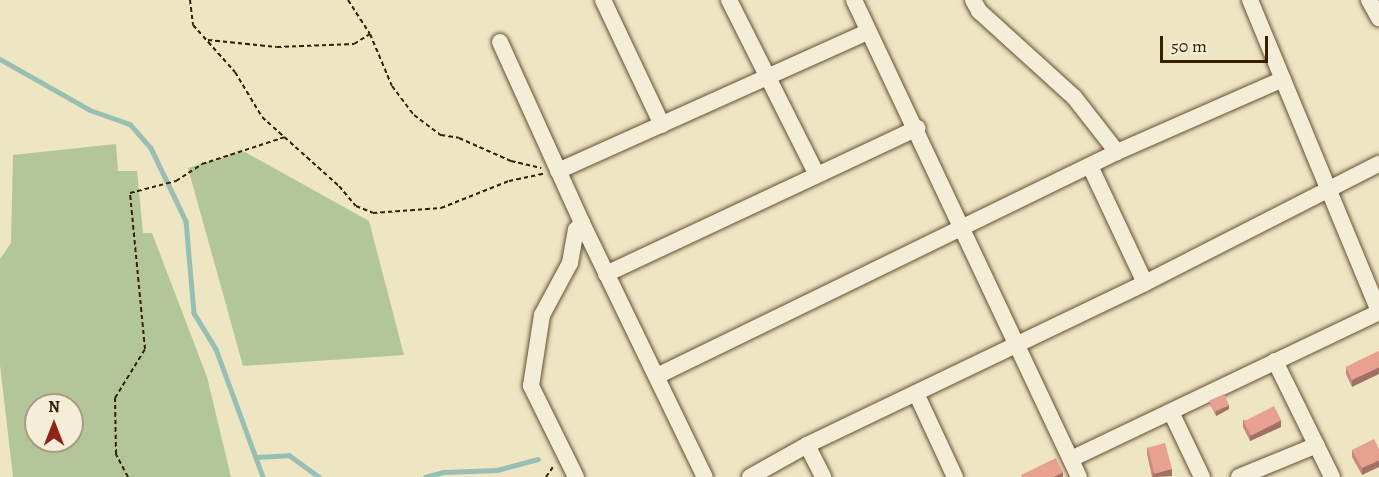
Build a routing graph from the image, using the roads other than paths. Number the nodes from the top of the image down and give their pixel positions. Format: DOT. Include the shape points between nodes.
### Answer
graph roads {
  1 [pos="603,0"];
  2 [pos="729,0"];
  3 [pos="854,0"];
  4 [pos="973,0"];
  5 [pos="1250,0"];
  6 [pos="1370,0"];
  7 [pos="1379,18"];
  8 [pos="868,32"];
  9 [pos="500,42"];
  10 [pos="766,77"];
  11 [pos="1283,79"];
  12 [pos="662,125"];
  13 [pos="917,128"];
  14 [pos="1117,152"];
  15 [pos="1379,164"];
  16 [pos="1090,166"];
  17 [pos="558,171"];
  18 [pos="816,173"];
  19 [pos="1327,190"];
  20 [pos="582,223"];
  21 [pos="962,230"];
  22 [pos="606,274"];
  23 [pos="1145,283"];
  24 [pos="1379,312"];
  25 [pos="1016,345"];
  26 [pos="1275,361"];
  27 [pos="657,376"];
  28 [pos="916,393"];
  29 [pos="1171,412"];
  30 [pos="807,445"];
  31 [pos="1317,445"];
  32 [pos="1071,459"];
  33 [pos="576,477"];
  34 [pos="705,477"];
  35 [pos="750,477"];
  36 [pos="823,477"];
  37 [pos="955,477"];
  38 [pos="1079,477"];
  39 [pos="1202,477"];
  40 [pos="1239,477"];
  41 [pos="1332,477"];
  1 -- 12 [label="street"];
  2 -- 10 [label="street"];
  3 -- 8 [label="street"];
  4 -- 14 [label="street" via="979,11 1074,97"];
  5 -- 11 [label="street"];
  6 -- 7 [label="street"];
  8 -- 10 [label="street"];
  8 -- 13 [label="street"];
  9 -- 17 [label="street"];
  10 -- 12 [label="street"];
  10 -- 18 [label="street"];
  11 -- 14 [label="street"];
  11 -- 19 [label="street"];
  12 -- 17 [label="street"];
  13 -- 18 [label="street"];
  13 -- 21 [label="street"];
  14 -- 16 [label="street"];
  15 -- 19 [label="street"];
  16 -- 21 [label="street"];
  16 -- 23 [label="street"];
  17 -- 20 [label="street"];
  18 -- 22 [label="street"];
  19 -- 23 [label="street"];
  19 -- 24 [label="street"];
  20 -- 22 [label="street"];
  20 -- 33 [label="street" via="576,230 570,263 542,315 531,386"];
  21 -- 25 [label="street"];
  21 -- 27 [label="street"];
  22 -- 27 [label="street"];
  23 -- 25 [label="street"];
  24 -- 26 [label="street"];
  25 -- 28 [label="street"];
  25 -- 32 [label="street"];
  26 -- 29 [label="street"];
  26 -- 31 [label="street"];
  27 -- 34 [label="street"];
  28 -- 30 [label="street"];
  28 -- 37 [label="street"];
  29 -- 32 [label="street"];
  29 -- 39 [label="street"];
  30 -- 35 [label="street"];
  30 -- 36 [label="street"];
  31 -- 40 [label="street"];
  31 -- 41 [label="street"];
  32 -- 38 [label="street"];
}
